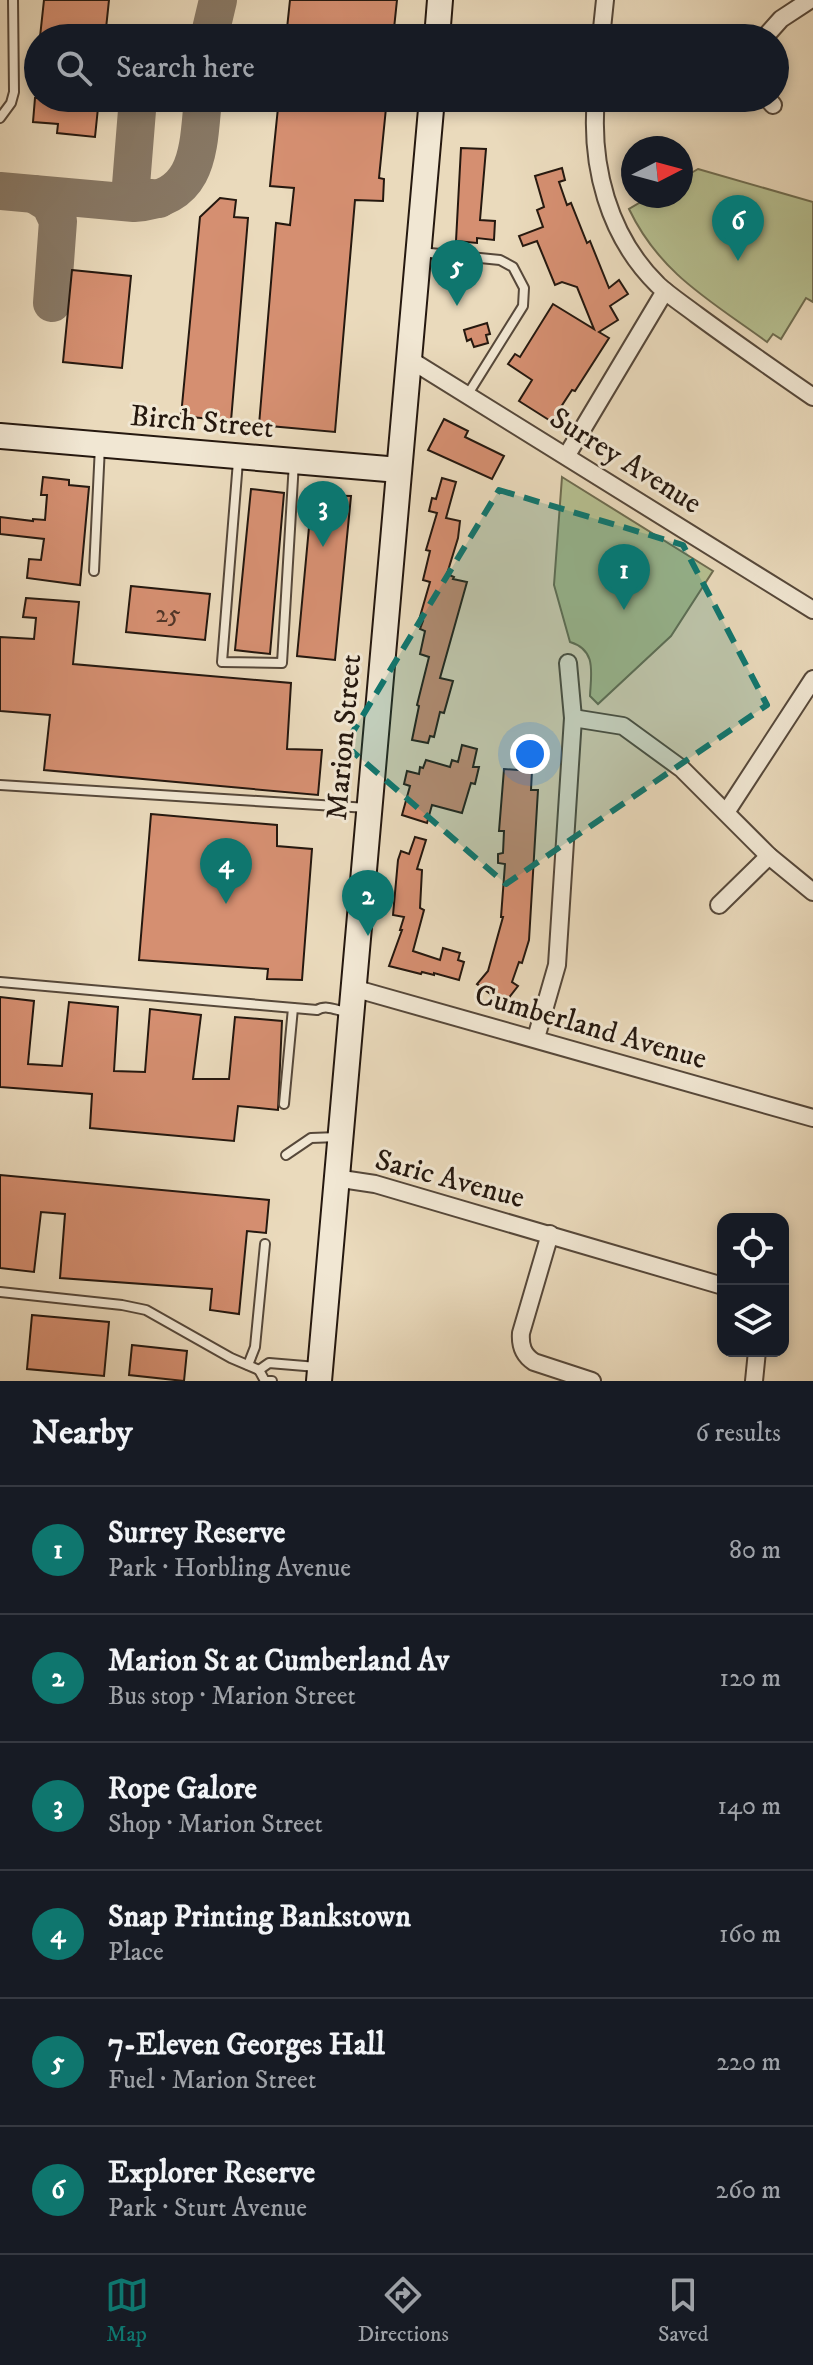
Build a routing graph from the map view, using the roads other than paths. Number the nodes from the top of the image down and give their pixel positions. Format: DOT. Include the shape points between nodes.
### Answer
graph roads {
  1 [pos="13,0"];
  2 [pos="440,0"];
  3 [pos="605,0"];
  4 [pos="810,0"];
  5 [pos="438,24"];
  6 [pos="602,24"];
  7 [pos="777,24"];
  8 [pos="431,112"];
  9 [pos="594,112"];
  10 [pos="0,118"];
  11 [pos="419,252"];
  12 [pos="665,291"];
  13 [pos="409,359"];
  14 [pos="468,394"];
  15 [pos="813,397"];
  16 [pos="0,436"];
  17 [pos="100,445"];
  18 [pos="567,455"];
  19 [pos="238,456"];
  20 [pos="294,461"];
  21 [pos="399,470"];
  22 [pos="94,571"];
  23 [pos="813,610"];
  24 [pos="568,663"];
  25 [pos="813,679"];
  26 [pos="573,718"];
  27 [pos="0,785"];
  28 [pos="369,808"];
  29 [pos="727,811"];
  30 [pos="769,856"];
  31 [pos="813,892"];
  32 [pos="719,905"];
  33 [pos="0,982"];
  34 [pos="346,1004"];
  35 [pos="293,1008"];
  36 [pos="536,1038"];
  37 [pos="284,1104"];
  38 [pos="813,1118"];
  39 [pos="339,1137"];
  40 [pos="286,1155"];
  41 [pos="335,1178"];
  42 [pos="550,1234"];
  43 [pos="265,1244"];
  44 [pos="720,1285"];
  45 [pos="0,1292"];
  46 [pos="756,1357"];
  47 [pos="248,1365"];
  48 [pos="259,1370"];
  49 [pos="319,1374"];
  50 [pos="272,1381"];
  51 [pos="592,1381"];
  52 [pos="754,1381"];
  1 -- 10 [label="lane" via="14,92"];
  2 -- 5 [label="main road"];
  3 -- 6 [label="street"];
  4 -- 7 [label="street"];
  8 -- 11 [label="main road, Marion Street"];
  9 -- 12 [label="street" via="595,153 609,208 639,263"];
  11 -- 13 [label="main road, Marion Street"];
  11 -- 14 [label="lane" via="500,260 513,267 524,288 523,306"];
  12 -- 15 [label="street"];
  12 -- 18 [label="street"];
  13 -- 14 [label="street, Surrey Avenue"];
  13 -- 21 [label="main road, Marion Street"];
  14 -- 18 [label="street, Surrey Avenue"];
  16 -- 17 [label="main road, Birch Street"];
  17 -- 19 [label="main road, Birch Street"];
  17 -- 22 [label="lane"];
  18 -- 23 [label="street, Surrey Avenue"];
  19 -- 20 [label="main road, Birch Street"];
  19 -- 20 [label="lane" via="222,662 282,663"];
  20 -- 21 [label="main road, Birch Street"];
  21 -- 28 [label="main road, Marion Street"];
  24 -- 26 [label="street"];
  25 -- 29 [label="street"];
  26 -- 29 [label="street" via="623,726 682,769"];
  26 -- 36 [label="street" via="557,965"];
  27 -- 28 [label="lane"];
  28 -- 34 [label="main road, Marion Street"];
  29 -- 30 [label="street"];
  30 -- 31 [label="street"];
  30 -- 32 [label="street"];
  33 -- 35 [label="lane"];
  34 -- 35 [label="lane"];
  34 -- 36 [label="street, Cumberland Avenue"];
  34 -- 39 [label="main road, Marion Street"];
  35 -- 37 [label="lane"];
  36 -- 38 [label="street, Cumberland Avenue"];
  39 -- 40 [label="lane" via="311,1138"];
  39 -- 41 [label="main road, Marion Street"];
  41 -- 42 [label="street, Saric Avenue" via="375,1184"];
  41 -- 49 [label="main road, Marion Street"];
  42 -- 44 [label="street, Saric Avenue"];
  42 -- 51 [label="street, Saric Avenue" via="518,1358"];
  43 -- 47 [label="lane" via="255,1347"];
  45 -- 47 [label="lane" via="146,1310"];
  46 -- 52 [label="street"];
  47 -- 48 [label="lane"];
  48 -- 49 [label="lane" via="269,1363"];
  48 -- 50 [label="lane" via="265,1381"];
}
